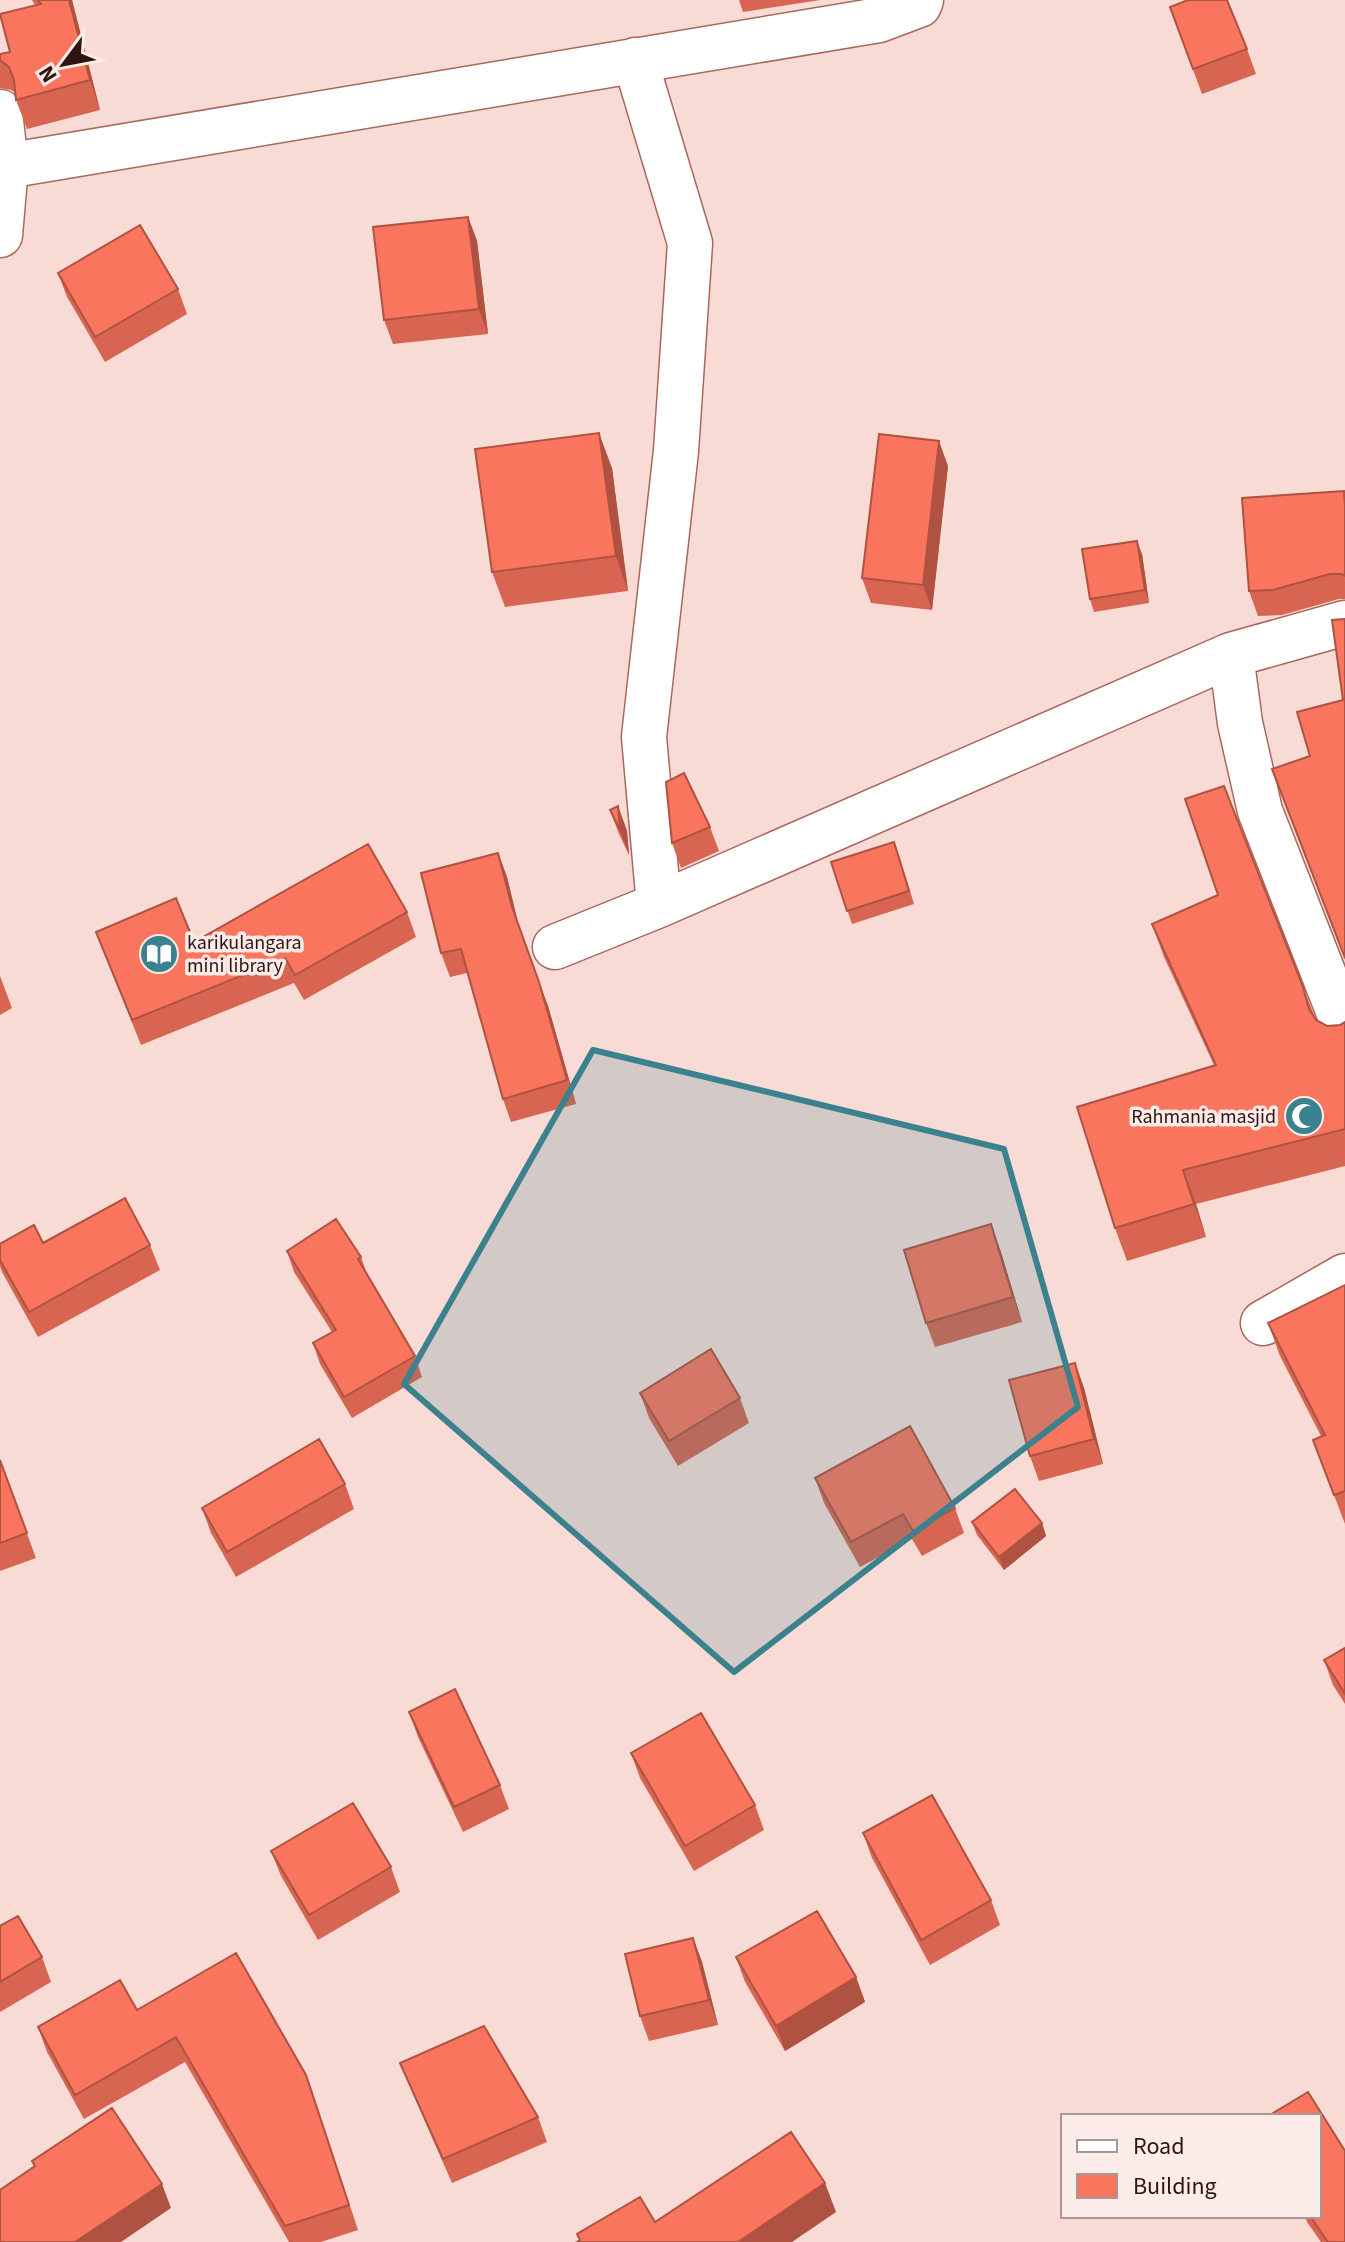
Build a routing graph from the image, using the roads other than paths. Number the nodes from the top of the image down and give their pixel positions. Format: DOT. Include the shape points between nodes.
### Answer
graph roads {
  1 [pos="921,0"];
  2 [pos="635,60"];
  3 [pos="0,112"];
  4 [pos="6,166"];
  5 [pos="0,235"];
  6 [pos="1345,623"];
  7 [pos="1231,655"];
  8 [pos="659,905"];
  9 [pos="555,947"];
  10 [pos="1345,1035"];
  11 [pos="1345,1276"];
  12 [pos="1263,1323"];
  1 -- 2 [label="street" via="879,20"];
  2 -- 4 [label="street"];
  2 -- 8 [label="street" via="690,243 676,451 644,737"];
  3 -- 4 [label="street"];
  4 -- 5 [label="street"];
  6 -- 7 [label="street"];
  7 -- 8 [label="street"];
  7 -- 10 [label="street" via="1260,811"];
  8 -- 9 [label="street"];
  11 -- 12 [label="street"];
}
